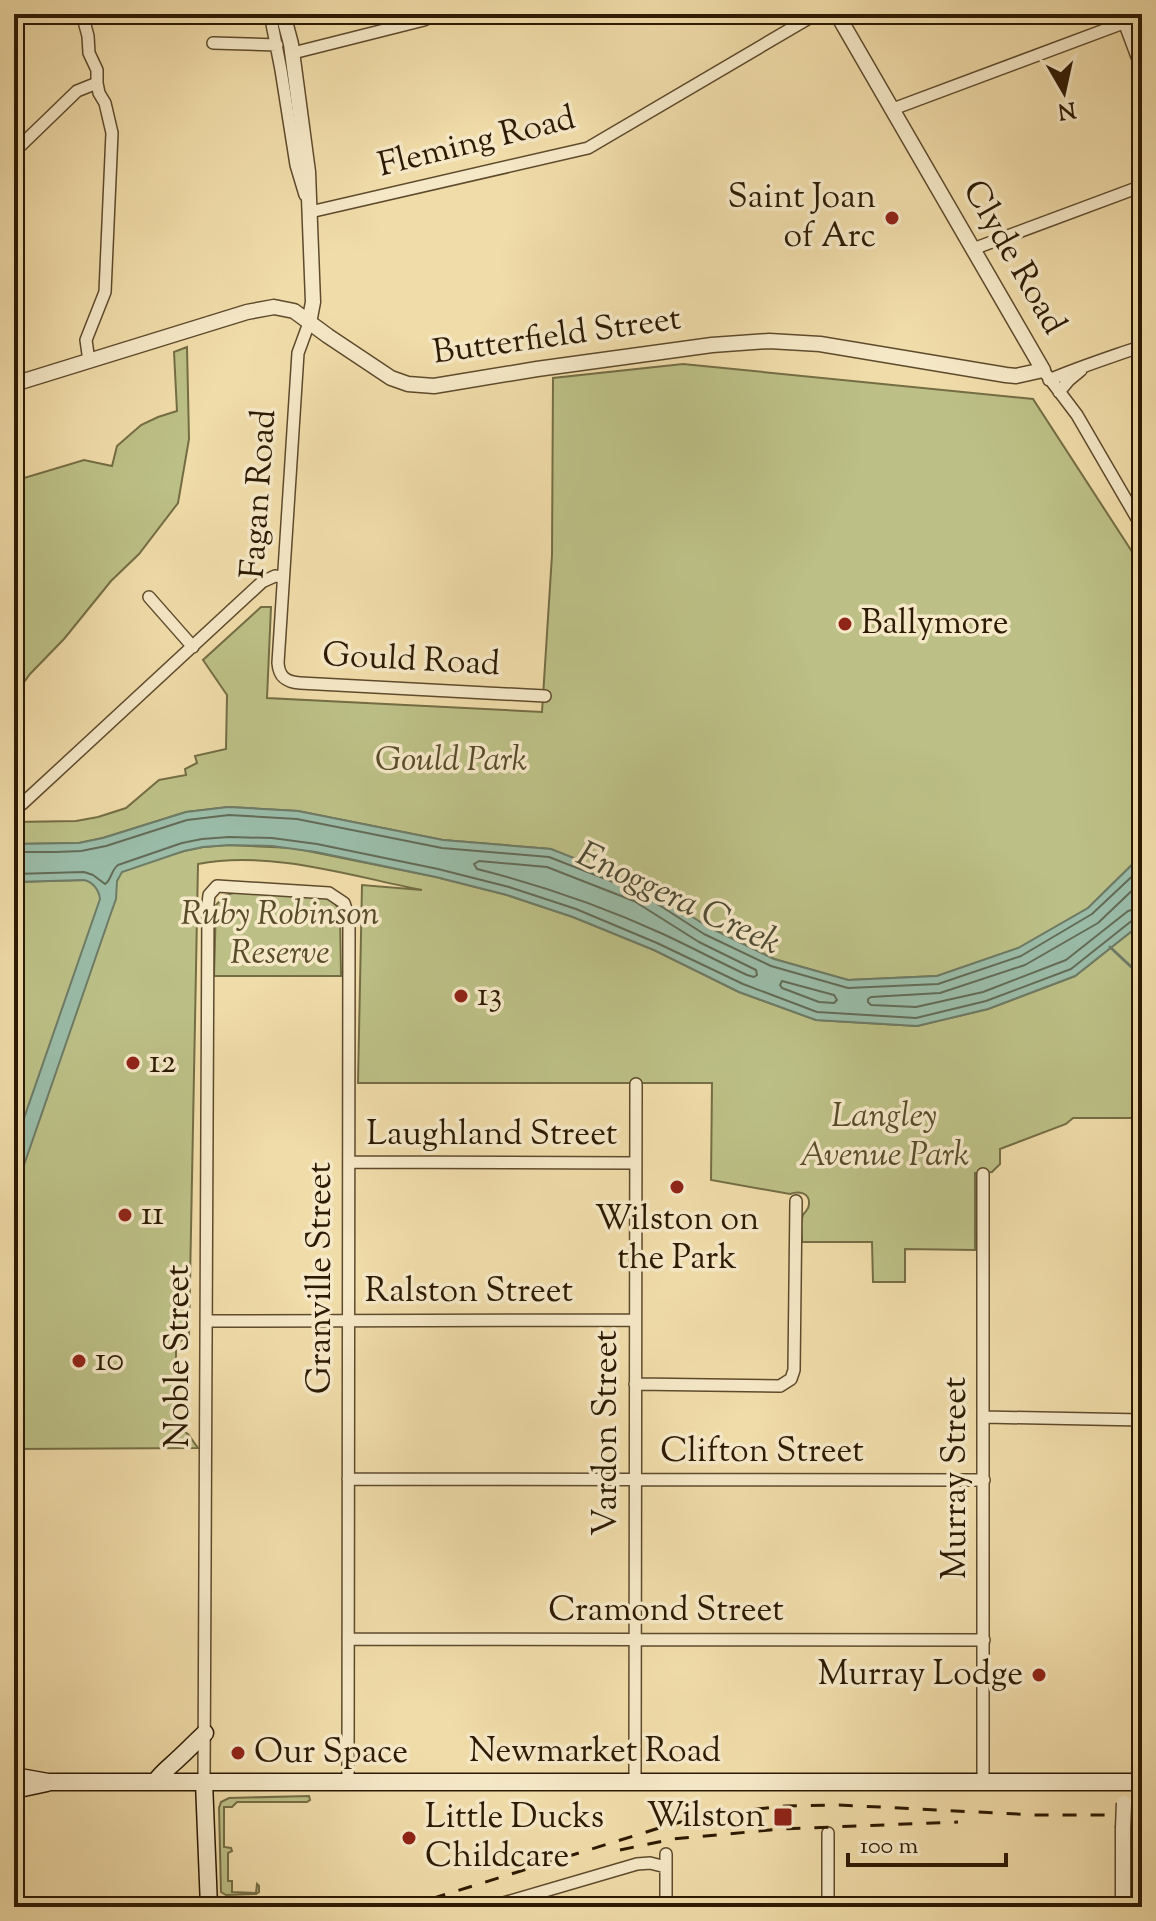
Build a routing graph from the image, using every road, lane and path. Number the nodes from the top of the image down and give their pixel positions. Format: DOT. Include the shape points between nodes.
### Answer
graph roads {
  1 [pos="82,14"];
  2 [pos="270,14"];
  3 [pos="283,14"];
  4 [pos="436,14"];
  5 [pos="816,14"];
  6 [pos="837,14"];
  7 [pos="1142,16"];
  8 [pos="1123,18"];
  9 [pos="213,43"];
  10 [pos="277,45"];
  11 [pos="293,53"];
  12 [pos="1142,70"];
  13 [pos="97,83"];
  14 [pos="893,109"];
  15 [pos="14,152"];
  16 [pos="1142,186"];
  17 [pos="310,209"];
  18 [pos="973,249"];
  19 [pos="309,323"];
  20 [pos="1142,346"];
  21 [pos="89,361"];
  22 [pos="1092,364"];
  23 [pos="1046,375"];
  24 [pos="14,384"];
  25 [pos="1059,392"];
  26 [pos="1142,527"];
  27 [pos="283,577"];
  28 [pos="149,597"];
  29 [pos="193,647"];
  30 [pos="279,671"];
  31 [pos="545,696"];
  32 [pos="22,804"];
  33 [pos="217,886"];
  34 [pos="636,1084"];
  35 [pos="349,1162"];
  36 [pos="636,1163"];
  37 [pos="983,1174"];
  38 [pos="796,1201"];
  39 [pos="635,1320"];
  40 [pos="207,1321"];
  41 [pos="349,1321"];
  42 [pos="635,1384"];
  43 [pos="984,1417"];
  44 [pos="1142,1420"];
  45 [pos="348,1479"];
  46 [pos="635,1480"];
  47 [pos="984,1480"];
  48 [pos="348,1639"];
  49 [pos="635,1639"];
  50 [pos="984,1640"];
  51 [pos="205,1733"];
  52 [pos="14,1776"];
  53 [pos="48,1782"];
  54 [pos="155,1782"];
  55 [pos="204,1782"];
  56 [pos="635,1782"];
  57 [pos="983,1782"];
  58 [pos="1142,1782"];
  59 [pos="348,1783"];
  60 [pos="1124,1783"];
  61 [pos="14,1790"];
  62 [pos="828,1833"];
  63 [pos="666,1854"];
  64 [pos="666,1867"];
  65 [pos="506,1905"];
  66 [pos="209,1907"];
  67 [pos="490,1907"];
  68 [pos="666,1907"];
  69 [pos="828,1907"];
  70 [pos="1123,1907"];
  1 -- 13 [label="street"];
  2 -- 10 [label="street"];
  3 -- 11 [label="street"];
  4 -- 11 [label="street"];
  5 -- 17 [label="street, Fleming Road" via="588,148"];
  6 -- 14 [label="street, Clyde Road"];
  7 -- 8 [label="street"];
  8 -- 12 [label="street"];
  8 -- 14 [label="street"];
  9 -- 10 [label="street"];
  10 -- 17 [label="street" via="296,169"];
  11 -- 17 [label="street"];
  13 -- 15 [label="street" via="77,91"];
  13 -- 21 [label="street" via="112,133 111,175 105,292 86,340"];
  14 -- 18 [label="street, Clyde Road"];
  16 -- 18 [label="street"];
  17 -- 19 [label="street"];
  18 -- 23 [label="street, Clyde Road"];
  19 -- 21 [label="street, Butterfield Street" via="294,311 269,307"];
  19 -- 23 [label="street, Butterfield Street" via="391,378 420,386 769,341 820,344 1006,375"];
  19 -- 27 [label="street, Fagan Road" via="298,353"];
  20 -- 22 [label="street"];
  21 -- 24 [label="street, Butterfield Street"];
  22 -- 23 [label="street"];
  22 -- 25 [label="street"];
  23 -- 25 [label="street, Clyde Road"];
  25 -- 26 [label="street, Clyde Road"];
  27 -- 29 [label="street" via="262,582"];
  27 -- 30 [label="street, Fagan Road"];
  28 -- 29 [label="street"];
  29 -- 32 [label="street"];
  30 -- 31 [label="street, Gould Road" via="293,683"];
  33 -- 35 [label="street, Granville Street" via="316,891 344,903 349,918"];
  33 -- 40 [label="street, Noble Street" via="208,904"];
  34 -- 36 [label="street, Vardon Street"];
  35 -- 36 [label="street, Laughland Street"];
  35 -- 41 [label="street, Granville Street"];
  36 -- 39 [label="street, Vardon Street"];
  37 -- 43 [label="street, Murray Street"];
  38 -- 42 [label="street" via="791,1379 780,1386"];
  39 -- 41 [label="street, Ralston Street"];
  39 -- 42 [label="street, Vardon Street"];
  40 -- 41 [label="street, Ralston Street"];
  40 -- 51 [label="street, Noble Street"];
  41 -- 45 [label="street, Granville Street"];
  42 -- 46 [label="street, Vardon Street"];
  43 -- 44 [label="street"];
  43 -- 47 [label="street, Murray Street"];
  45 -- 46 [label="street, Clifton Street"];
  45 -- 48 [label="street, Granville Street"];
  46 -- 47 [label="street, Clifton Street"];
  46 -- 49 [label="street, Vardon Street"];
  47 -- 50 [label="street, Murray Street"];
  48 -- 49 [label="street, Cramond Street"];
  48 -- 59 [label="street, Granville Street"];
  49 -- 50 [label="street, Cramond Street"];
  49 -- 56 [label="street, Vardon Street"];
  50 -- 57 [label="street, Murray Street"];
  51 -- 54 [label="main road"];
  51 -- 55 [label="street, Noble Street"];
  52 -- 53 [label="main road, Newmarket Road"];
  53 -- 54 [label="main road, Newmarket Road"];
  53 -- 61 [label="main road, Newmarket Road"];
  54 -- 55 [label="main road, Newmarket Road"];
  55 -- 59 [label="main road, Newmarket Road"];
  55 -- 66 [label="main road"];
  56 -- 57 [label="main road, Newmarket Road"];
  56 -- 59 [label="main road, Newmarket Road"];
  57 -- 60 [label="main road, Newmarket Road"];
  58 -- 60 [label="main road, Newmarket Road"];
  60 -- 70 [label="street, bridge"];
  62 -- 69 [label="street"];
  63 -- 64 [label="street"];
  64 -- 65 [label="street" via="637,1864"];
  64 -- 68 [label="street"];
  65 -- 67 [label="street"];
}
